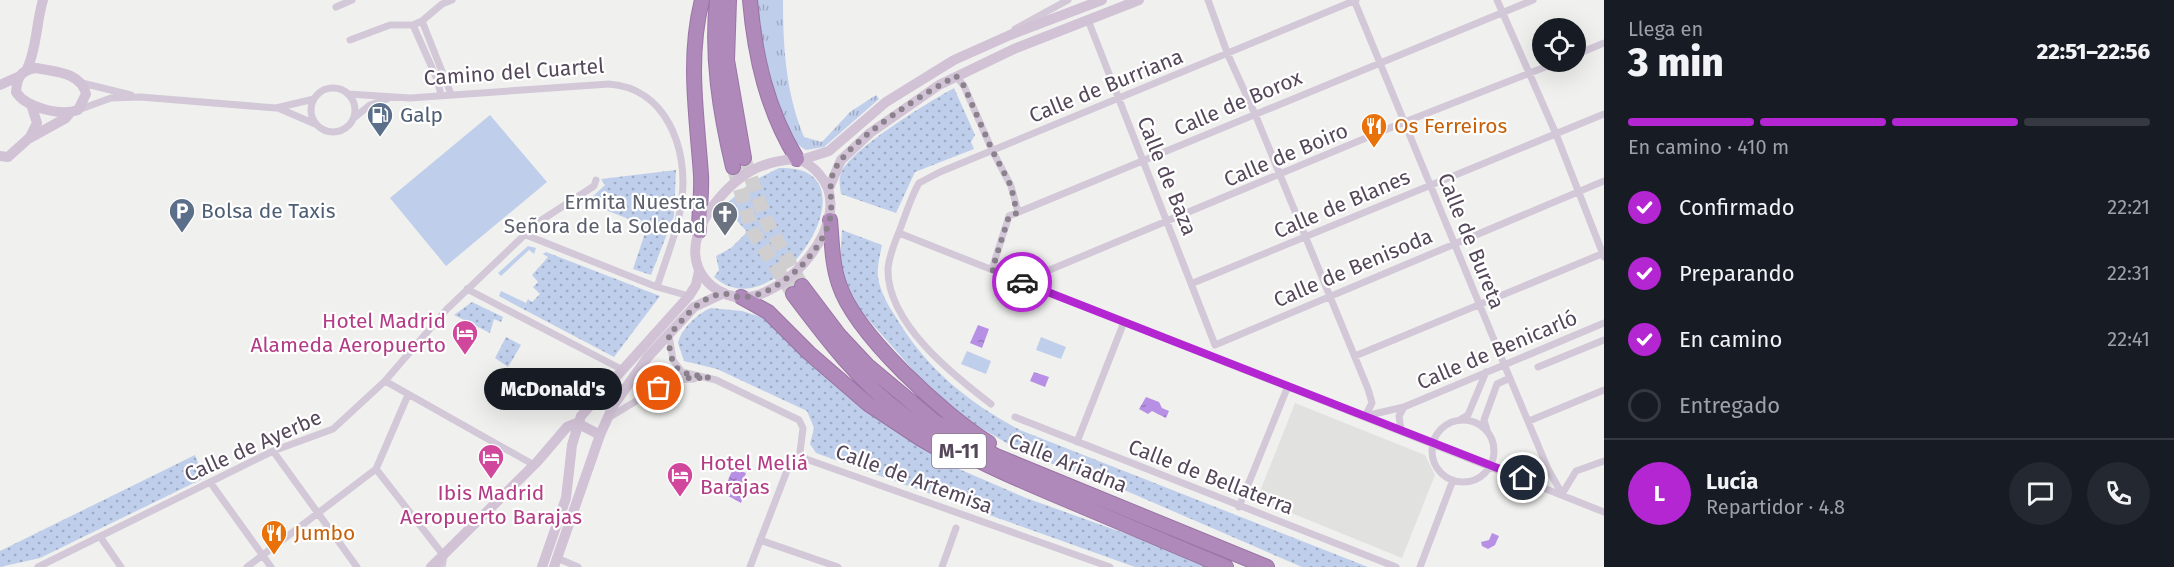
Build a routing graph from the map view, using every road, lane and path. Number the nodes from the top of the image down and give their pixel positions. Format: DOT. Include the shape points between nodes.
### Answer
graph roads {
  1 [pos="43,0"];
  2 [pos="352,0"];
  3 [pos="452,0"];
  4 [pos="702,0"];
  5 [pos="717,0"];
  6 [pos="729,0"];
  7 [pos="750,0"];
  8 [pos="1068,0"];
  9 [pos="1102,0"];
  10 [pos="1118,0"];
  11 [pos="1139,0"];
  12 [pos="1208,0"];
  13 [pos="1355,0"];
  14 [pos="1497,0"];
  15 [pos="1533,0"];
  16 [pos="336,7"];
  17 [pos="1502,13"];
  18 [pos="1088,20"];
  19 [pos="422,21"];
  20 [pos="413,25"];
  21 [pos="1010,35"];
  22 [pos="34,39"];
  23 [pos="350,40"];
  24 [pos="1604,43"];
  25 [pos="1586,50"];
  26 [pos="1228,55"];
  27 [pos="1379,62"];
  28 [pos="48,70"];
  29 [pos="1532,72"];
  30 [pos="23,73"];
  31 [pos="1528,73"];
  32 [pos="956,76"];
  33 [pos="81,82"];
  34 [pos="0,85"];
  35 [pos="16,92"];
  36 [pos="348,94"];
  37 [pos="451,94"];
  38 [pos="441,95"];
  39 [pos="140,97"];
  40 [pos="392,98"];
  41 [pos="315,99"];
  42 [pos="1119,99"];
  43 [pos="30,104"];
  44 [pos="276,108"];
  45 [pos="74,111"];
  46 [pos="1256,114"];
  47 [pos="1604,114"];
  48 [pos="354,117"];
  49 [pos="1404,123"];
  50 [pos="318,125"];
  51 [pos="1556,134"];
  52 [pos="28,139"];
  53 [pos="992,150"];
  54 [pos="4,156"];
  55 [pos="799,159"];
  56 [pos="1143,161"];
  57 [pos="1280,175"];
  58 [pos="596,180"];
  59 [pos="1604,181"];
  60 [pos="1430,184"];
  61 [pos="829,188"];
  62 [pos="1577,192"];
  63 [pos="1017,213"];
  64 [pos="830,220"];
  65 [pos="1168,223"];
  66 [pos="699,231"];
  67 [pos="899,233"];
  68 [pos="525,235"];
  69 [pos="1306,238"];
  70 [pos="1454,243"];
  71 [pos="1603,254"];
  72 [pos="992,270"];
  73 [pos="699,271"];
  74 [pos="1193,284"];
  75 [pos="1033,286"];
  76 [pos="657,287"];
  77 [pos="467,289"];
  78 [pos="724,293"];
  79 [pos="689,296"];
  80 [pos="1331,296"];
  81 [pos="741,297"];
  82 [pos="1479,303"];
  83 [pos="1124,322"];
  84 [pos="1604,323"];
  85 [pos="669,335"];
  86 [pos="1604,340"];
  87 [pos="1215,345"];
  88 [pos="1355,356"];
  89 [pos="1211,357"];
  90 [pos="1504,363"];
  91 [pos="1538,367"];
  92 [pos="621,369"];
  93 [pos="1486,372"];
  94 [pos="709,378"];
  95 [pos="1510,378"];
  96 [pos="385,381"];
  97 [pos="1288,386"];
  98 [pos="1604,390"];
  99 [pos="408,395"];
  100 [pos="991,404"];
  101 [pos="1404,407"];
  102 [pos="1015,417"];
  103 [pos="1365,417"];
  104 [pos="606,419"];
  105 [pos="1460,420"];
  106 [pos="1529,422"];
  107 [pos="577,423"];
  108 [pos="1401,430"];
  109 [pos="1487,430"];
  110 [pos="600,435"];
  111 [pos="1077,442"];
  112 [pos="1433,442"];
  113 [pos="571,450"];
  114 [pos="273,451"];
  115 [pos="802,456"];
  116 [pos="1604,460"];
  117 [pos="590,463"];
  118 [pos="534,465"];
  119 [pos="1491,465"];
  120 [pos="376,469"];
  121 [pos="1453,480"];
  122 [pos="210,482"];
  123 [pos="1562,494"];
  124 [pos="1239,507"];
  125 [pos="1604,512"];
  126 [pos="318,514"];
  127 [pos="956,528"];
  128 [pos="1176,529"];
  129 [pos="101,538"];
  130 [pos="760,540"];
  131 [pos="1171,544"];
  132 [pos="263,555"];
  133 [pos="443,561"];
  134 [pos="556,563"];
  135 [pos="38,567"];
  136 [pos="121,567"];
  137 [pos="247,567"];
  138 [pos="271,567"];
  139 [pos="357,567"];
  140 [pos="431,567"];
  141 [pos="542,567"];
  142 [pos="578,567"];
  143 [pos="750,567"];
  144 [pos="838,567"];
  145 [pos="942,567"];
  146 [pos="1110,567"];
  147 [pos="1226,567"];
  148 [pos="1267,567"];
  149 [pos="1396,567"];
  150 [pos="1420,567"];
  1 -- 22 [label="main road"];
  2 -- 16 [label="street"];
  3 -- 19 [label="street"];
  4 -- 66 [label="highway" via="693,70 701,177"];
  5 -- 6 [label="highway" via="719,95 739,162 728,60"];
  7 -- 55 [label="highway" via="753,38 771,109"];
  8 -- 21 [label="street"];
  9 -- 21 [label="main road"];
  10 -- 18 [label="main road" via="1090,13"];
  11 -- 18 [label="main road"];
  12 -- 26 [label="street"];
  13 -- 26 [label="street, Calle de Burriana"];
  13 -- 27 [label="street, Calle de Bureta"];
  14 -- 17 [label="street"];
  15 -- 17 [label="street, Calle de Borox"];
  17 -- 27 [label="street, Calle de Borox"];
  17 -- 31 [label="street"];
  18 -- 32 [label="main road"];
  18 -- 42 [label="street, Calle de Baza"];
  19 -- 20 [label="street"];
  19 -- 37 [label="street"];
  20 -- 23 [label="street" via="390,25"];
  20 -- 38 [label="street"];
  21 -- 55 [label="main road" via="954,60 905,90 829,151"];
  22 -- 28 [label="main road"];
  22 -- 30 [label="main road"];
  24 -- 25 [label="street"];
  26 -- 42 [label="street, Calle de Burriana"];
  26 -- 46 [label="street"];
  27 -- 46 [label="street, Calle de Borox"];
  27 -- 49 [label="street, Calle de Bureta"];
  28 -- 30 [label="main road"];
  28 -- 33 [label="main road"];
  29 -- 31 [label="street, Calle de Boiro"];
  30 -- 34 [label="main road"];
  30 -- 35 [label="main road"];
  31 -- 49 [label="street, Calle de Boiro"];
  31 -- 51 [label="street"];
  32 -- 53 [label="street"];
  32 -- 61 [label="main road" via="870,133 841,160"];
  33 -- 39 [label="street"];
  33 -- 45 [label="main road" via="86,94"];
  34 -- 35 [label="main road"];
  35 -- 43 [label="main road"];
  36 -- 40 [label="street, Camino del Cuartel"];
  36 -- 41 [label="street" via="341,89 328,89"];
  36 -- 48 [label="street" via="355,105"];
  37 -- 38 [label="street, Camino del Cuartel"];
  37 -- 76 [label="street, Camino del Cuartel" via="609,84 630,87 654,101 675,140 683,174 679,218"];
  38 -- 40 [label="street, Camino del Cuartel"];
  39 -- 44 [label="street"];
  39 -- 45 [label="street" via="111,98"];
  40 -- 48 [label="street, Camino del Cuartel" via="370,105"];
  41 -- 44 [label="street"];
  41 -- 50 [label="street" via="312,112"];
  42 -- 53 [label="street, Calle de Burriana"];
  42 -- 56 [label="street, Calle de Baza"];
  43 -- 45 [label="main road"];
  43 -- 52 [label="main road" via="37,123"];
  44 -- 50 [label="street"];
  45 -- 52 [label="main road"];
  46 -- 56 [label="street, Calle de Borox"];
  46 -- 57 [label="street"];
  47 -- 51 [label="street, Calle de Blanes"];
  48 -- 50 [label="street" via="351,124 338,131"];
  49 -- 57 [label="street, Calle de Boiro"];
  49 -- 60 [label="street, Calle de Bureta"];
  51 -- 60 [label="street, Calle de Blanes"];
  51 -- 62 [label="street"];
  52 -- 54 [label="main road"];
  53 -- 63 [label="street" via="1011,186"];
  53 -- 67 [label="street, Calle de Burriana" via="919,183"];
  55 -- 61 [label="main road" via="818,172"];
  55 -- 66 [label="main road" via="776,160 749,172 725,192"];
  56 -- 63 [label="street, Calle de Borox"];
  56 -- 65 [label="street, Calle de Baza"];
  57 -- 65 [label="street, Calle de Boiro"];
  57 -- 69 [label="street"];
  58 -- 68 [label="street, Calle de Ayerbe" via="594,186 547,214"];
  59 -- 62 [label="street, Calle de Benisoda"];
  60 -- 69 [label="street, Calle de Blanes"];
  60 -- 70 [label="street, Calle de Bureta"];
  61 -- 64 [label="main road"];
  62 -- 70 [label="street, Calle de Benisoda"];
  62 -- 71 [label="street"];
  63 -- 72 [label="street" via="1009,216"];
  64 -- 81 [label="main road" via="798,269 771,289"];
  64 -- 128 [label="highway" via="839,286 903,372 943,410 999,449"];
  65 -- 74 [label="street, Calle de Baza"];
  65 -- 75 [label="street, Calle de Boiro" via="1047,271 1039,275"];
  66 -- 73 [label="main road"];
  67 -- 72 [label="street"];
  67 -- 100 [label="street" via="888,271 898,306 926,348"];
  68 -- 76 [label="street"];
  68 -- 77 [label="street, Calle de Ayerbe"];
  69 -- 74 [label="street, Calle de Blanes"];
  69 -- 80 [label="street"];
  70 -- 80 [label="street, Calle de Benisoda"];
  70 -- 82 [label="street, Calle de Bureta"];
  71 -- 82 [label="street"];
  72 -- 75 [label="street"];
  73 -- 78 [label="main road" via="709,284"];
  73 -- 79 [label="main road"];
  74 -- 87 [label="street, Calle de Baza"];
  75 -- 83 [label="street"];
  76 -- 79 [label="street"];
  77 -- 92 [label="street"];
  77 -- 96 [label="street, Calle de Ayerbe"];
  78 -- 81 [label="main road"];
  78 -- 85 [label="main road" via="694,308"];
  79 -- 92 [label="main road"];
  80 -- 87 [label="street, Calle de Benisoda"];
  80 -- 88 [label="street"];
  81 -- 131 [label="highway" via="768,312 844,384 921,439 987,475 1053,503"];
  82 -- 88 [label="street"];
  82 -- 90 [label="street, Calle de Bureta"];
  83 -- 89 [label="street"];
  83 -- 111 [label="street"];
  84 -- 90 [label="street, Calle de Benicarló"];
  85 -- 94 [label="street, Calle de Artemisa" via="676,367"];
  85 -- 104 [label="main road" via="635,373"];
  86 -- 91 [label="street"];
  87 -- 89 [label="street"];
  88 -- 103 [label="street" via="1372,403"];
  89 -- 97 [label="street"];
  90 -- 93 [label="street, Calle de Benicarló"];
  90 -- 95 [label="street, Calle de Bureta"];
  92 -- 107 [label="main road"];
  93 -- 101 [label="street, Calle de Benicarló"];
  93 -- 105 [label="street" via="1468,415"];
  94 -- 104 [label="street, Calle de Artemisa" via="676,378"];
  94 -- 115 [label="street, Calle de Artemisa" via="799,420 803,428"];
  95 -- 106 [label="street, Calle de Bureta"];
  95 -- 109 [label="street" via="1497,384 1484,420"];
  96 -- 99 [label="street"];
  96 -- 114 [label="street, Calle de Ayerbe" via="333,429"];
  97 -- 103 [label="street"];
  97 -- 124 [label="street"];
  98 -- 106 [label="street"];
  99 -- 118 [label="street"];
  99 -- 120 [label="street"];
  101 -- 103 [label="street, Calle de Benicarló"];
  101 -- 108 [label="street, Calle de Benicarló" via="1399,416"];
  102 -- 111 [label="street, Calle de Bellaterra"];
  103 -- 108 [label="street"];
  104 -- 110 [label="main road"];
  105 -- 109 [label="street"];
  105 -- 112 [label="street" via="1443,427"];
  106 -- 123 [label="street, Calle de Bureta"];
  107 -- 110 [label="main road"];
  107 -- 113 [label="main road"];
  107 -- 118 [label="main road" via="567,427"];
  108 -- 112 [label="street"];
  109 -- 119 [label="street" via="1494,447"];
  110 -- 117 [label="main road"];
  111 -- 124 [label="street, Calle de Bellaterra"];
  112 -- 119 [label="street"];
  112 -- 121 [label="street" via="1434,461"];
  113 -- 117 [label="main road"];
  113 -- 141 [label="main road" via="566,498"];
  114 -- 122 [label="street, Calle de Ayerbe"];
  114 -- 126 [label="street"];
  115 -- 130 [label="street" via="793,459 788,468"];
  115 -- 146 [label="street, Calle de Artemisa"];
  116 -- 123 [label="street" via="1576,471"];
  117 -- 134 [label="main road"];
  118 -- 133 [label="main road"];
  119 -- 121 [label="street" via="1475,480"];
  119 -- 123 [label="street"];
  120 -- 126 [label="street"];
  120 -- 133 [label="street"];
  121 -- 150 [label="street"];
  122 -- 129 [label="street, Calle de Ayerbe"];
  122 -- 132 [label="street"];
  123 -- 125 [label="street"];
  124 -- 149 [label="street, Calle de Bellaterra"];
  126 -- 132 [label="street"];
  126 -- 139 [label="street"];
  127 -- 145 [label="street"];
  128 -- 131 [label="highway, Calle Ariadna / M-11" via="996,456 934,421 868,366 797,290 827,340 903,415 991,467"];
  128 -- 148 [label="highway, Calle Ariadna / M-11"];
  129 -- 135 [label="street, Calle de Ayerbe"];
  129 -- 136 [label="street"];
  130 -- 143 [label="street"];
  130 -- 144 [label="street"];
  131 -- 147 [label="highway, Calle Ariadna / M-11"];
  132 -- 137 [label="street"];
  132 -- 138 [label="street"];
  133 -- 140 [label="main road"];
  134 -- 142 [label="street"];
}
